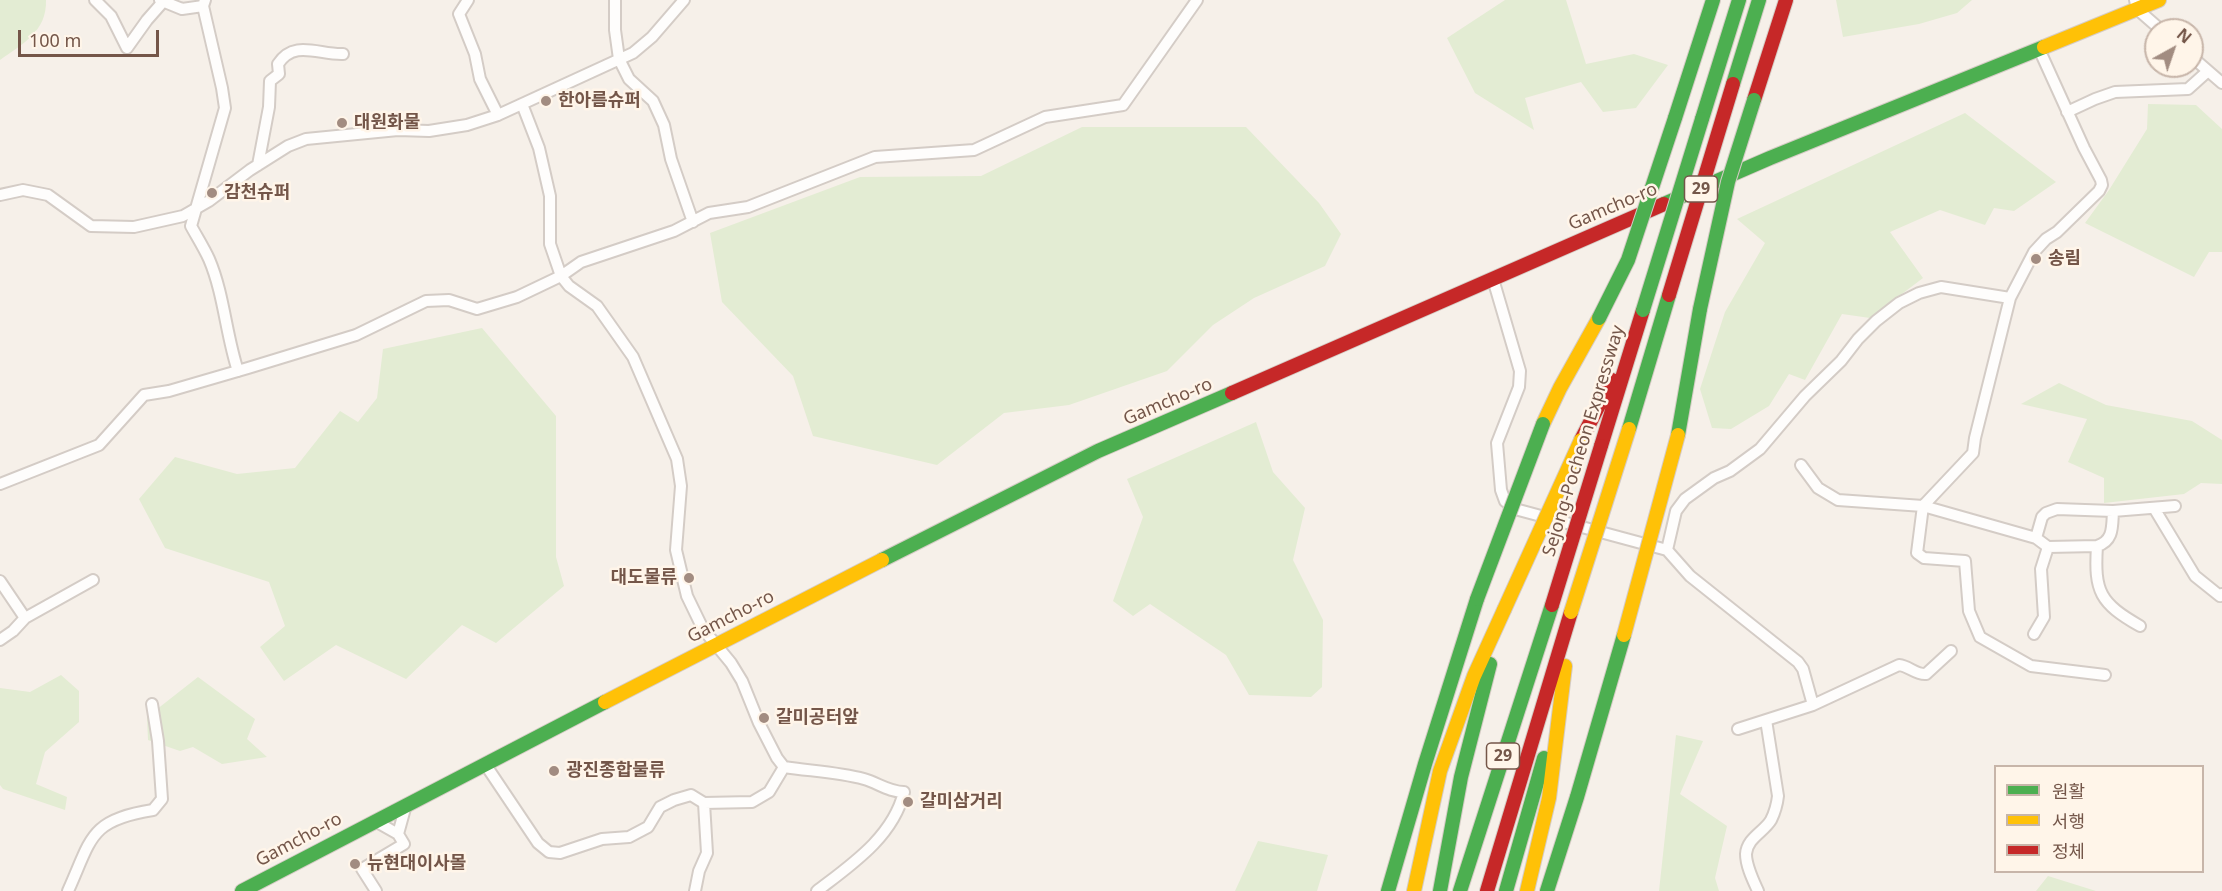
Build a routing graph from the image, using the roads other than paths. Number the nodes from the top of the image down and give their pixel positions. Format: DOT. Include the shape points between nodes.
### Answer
graph roads {
  1 [pos="95,0"];
  2 [pos="468,0"];
  3 [pos="615,0"];
  4 [pos="684,0"];
  5 [pos="1197,0"];
  6 [pos="1713,0"];
  7 [pos="1739,0"];
  8 [pos="1760,0"];
  9 [pos="1786,0"];
  10 [pos="2159,0"];
  11 [pos="161,1"];
  12 [pos="204,3"];
  13 [pos="2136,4"];
  14 [pos="2150,18"];
  15 [pos="2039,49"];
  16 [pos="343,54"];
  17 [pos="619,59"];
  18 [pos="2204,68"];
  19 [pos="2208,71"];
  20 [pos="2222,83"];
  21 [pos="522,104"];
  22 [pos="2067,112"];
  23 [pos="498,115"];
  24 [pos="258,165"];
  25 [pos="0,195"];
  26 [pos="195,209"];
  27 [pos="693,222"];
  28 [pos="561,276"];
  29 [pos="1493,279"];
  30 [pos="2010,298"];
  31 [pos="1636,332"];
  32 [pos="238,371"];
  33 [pos="1801,465"];
  34 [pos="0,484"];
  35 [pos="1923,506"];
  36 [pos="2175,506"];
  37 [pos="2154,508"];
  38 [pos="2113,511"];
  39 [pos="2036,538"];
  40 [pos="2097,546"];
  41 [pos="2048,547"];
  42 [pos="1667,550"];
  43 [pos="93,580"];
  44 [pos="0,581"];
  45 [pos="2222,594"];
  46 [pos="1504,610"];
  47 [pos="1571,612"];
  48 [pos="25,618"];
  49 [pos="2140,626"];
  50 [pos="2034,634"];
  51 [pos="1624,635"];
  52 [pos="0,640"];
  53 [pos="715,645"];
  54 [pos="1951,651"];
  55 [pos="1458,660"];
  56 [pos="2105,675"];
  57 [pos="1561,698"];
  58 [pos="152,704"];
  59 [pos="1813,705"];
  60 [pos="1766,720"];
  61 [pos="1738,729"];
  62 [pos="485,764"];
  63 [pos="784,767"];
  64 [pos="704,803"];
  65 [pos="405,805"];
  66 [pos="375,821"];
  67 [pos="398,834"];
  68 [pos="68,891"];
  69 [pos="242,891"];
  70 [pos="376,891"];
  71 [pos="695,891"];
  72 [pos="816,891"];
  73 [pos="1388,891"];
  74 [pos="1400,891"];
  75 [pos="1414,891"];
  76 [pos="1440,891"];
  77 [pos="1460,891"];
  78 [pos="1487,891"];
  79 [pos="1506,891"];
  80 [pos="1527,891"];
  81 [pos="1547,891"];
  82 [pos="1556,891"];
  83 [pos="1758,891"];
  1 -- 11 [label="street" via="111,16 127,48"];
  2 -- 23 [label="street" via="459,14 480,79"];
  3 -- 17 [label="street"];
  4 -- 17 [label="street" via="644,45"];
  5 -- 27 [label="street" via="1123,105 1045,117 974,150 875,157 748,207 709,213"];
  6 -- 55 [label="main road, bridge" via="1628,260 1543,424"];
  7 -- 31 [label="main road, Sejong-Pocheon Expressway / 29, bridge"];
  8 -- 47 [label="main road, 29, bridge"];
  9 -- 51 [label="main road, bridge" via="1728,182 1678,435"];
  10 -- 13 [label="main road, Gamcho-ro"];
  11 -- 12 [label="street" via="182,9"];
  12 -- 26 [label="street" via="225,108"];
  13 -- 14 [label="street"];
  13 -- 15 [label="main road, Gamcho-ro"];
  15 -- 22 [label="street"];
  15 -- 29 [label="main road, Gamcho-ro" via="1770,158"];
  16 -- 24 [label="street" via="303,48 283,55 278,64 279,75 270,81"];
  17 -- 21 [label="street"];
  17 -- 27 [label="street" via="629,79 653,101"];
  18 -- 19 [label="street"];
  19 -- 20 [label="street"];
  19 -- 22 [label="street" via="2188,89 2115,92"];
  21 -- 23 [label="street"];
  21 -- 28 [label="street" via="550,196 550,244"];
  22 -- 30 [label="street" via="2102,185 2034,252"];
  23 -- 24 [label="street" via="467,125 429,130 306,140"];
  24 -- 26 [label="street"];
  25 -- 26 [label="street" via="23,190 48,195 91,226 134,227 183,216"];
  26 -- 32 [label="street" via="191,226 209,260"];
  27 -- 28 [label="street" via="581,262"];
  28 -- 32 [label="street" via="517,297 477,309 449,300 426,301 356,334"];
  28 -- 53 [label="street" via="597,306 633,357 677,459 681,486 676,550 679,566 687,596"];
  29 -- 42 [label="street" via="1520,371 1519,387 1497,443 1505,501 1515,508"];
  29 -- 53 [label="main road, Gamcho-ro" via="1098,451"];
  30 -- 35 [label="street" via="1973,453"];
  30 -- 42 [label="street" via="1941,287 1899,303 1858,339 1760,449 1685,499 1676,511"];
  31 -- 46 [label="main road, bridge" via="1581,440"];
  31 -- 77 [label="main road, Sejong-Pocheon Expressway / 29, bridge"];
  32 -- 34 [label="street" via="169,391 144,394 99,445"];
  33 -- 35 [label="street" via="1818,488 1838,500"];
  35 -- 39 [label="street"];
  35 -- 56 [label="street" via="1917,553 1922,558 1965,561 1969,611 1980,637 2031,666"];
  36 -- 37 [label="street"];
  37 -- 38 [label="street"];
  37 -- 45 [label="street" via="2195,576"];
  38 -- 39 [label="street" via="2051,511 2042,517"];
  38 -- 40 [label="street" via="2110,536"];
  39 -- 41 [label="street"];
  40 -- 41 [label="street"];
  40 -- 49 [label="street" via="2101,593 2108,604"];
  41 -- 50 [label="street" via="2041,569 2044,617"];
  42 -- 59 [label="street" via="1690,576 1798,662"];
  43 -- 48 [label="street"];
  44 -- 48 [label="street"];
  46 -- 75 [label="main road" via="1474,676 1440,771"];
  46 -- 76 [label="main road" via="1461,777"];
  47 -- 57 [label="main road"];
  47 -- 78 [label="main road, 29"];
  48 -- 52 [label="street"];
  51 -- 81 [label="main road"];
  51 -- 82 [label="main road" via="1605,720"];
  53 -- 62 [label="main road, Gamcho-ro"];
  53 -- 63 [label="street" via="742,681 759,723"];
  54 -- 59 [label="street" via="1926,674 1899,665"];
  55 -- 73 [label="main road"];
  55 -- 74 [label="main road"];
  57 -- 79 [label="main road"];
  57 -- 80 [label="main road" via="1549,798"];
  58 -- 68 [label="street" via="159,741 162,799 153,810 110,821 96,833"];
  59 -- 60 [label="street"];
  60 -- 61 [label="street"];
  60 -- 83 [label="street" via="1778,796 1770,821 1746,853"];
  62 -- 64 [label="street" via="538,843 549,852 560,853 602,839 629,837 648,827 660,807 674,800 691,795"];
  62 -- 65 [label="main road, Gamcho-ro"];
  63 -- 64 [label="street" via="770,792 753,802"];
  63 -- 72 [label="street" via="847,775 893,792 904,792 898,811 875,842"];
  64 -- 71 [label="street" via="706,853"];
  65 -- 66 [label="main road, Gamcho-ro"];
  65 -- 67 [label="street"];
  66 -- 67 [label="street"];
  66 -- 69 [label="main road, Gamcho-ro"];
  67 -- 70 [label="street" via="404,844 362,869"];
}
